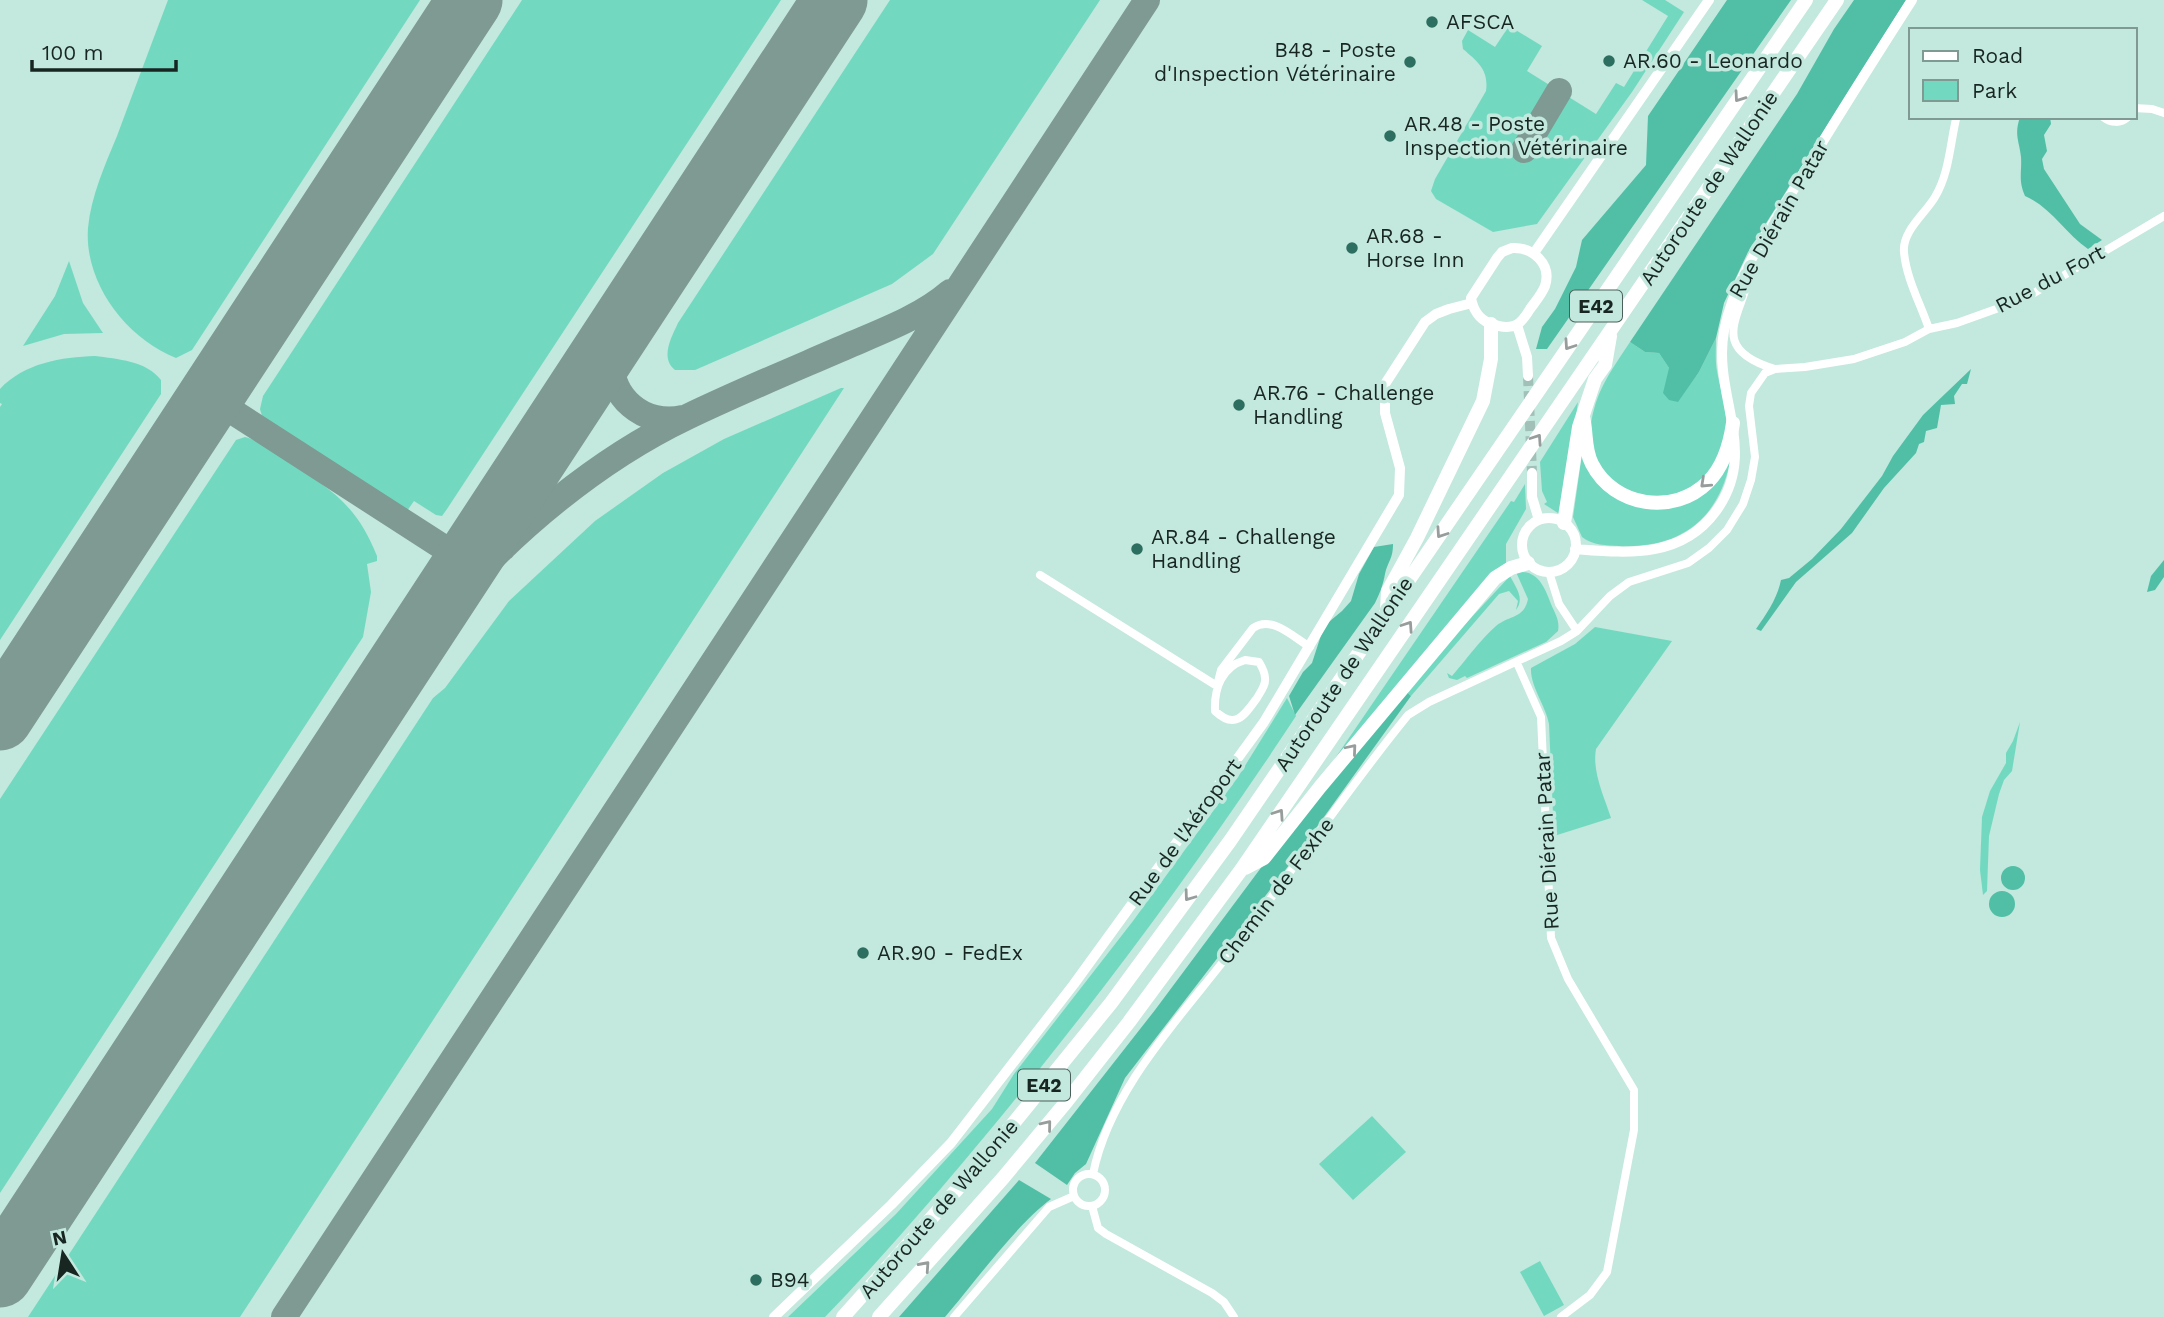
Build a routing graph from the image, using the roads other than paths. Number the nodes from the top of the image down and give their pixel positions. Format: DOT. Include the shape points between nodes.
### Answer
graph roads {
  1 [pos="1709,0"];
  2 [pos="1806,0"];
  3 [pos="1837,0"];
  4 [pos="1912,0"];
  5 [pos="2136,108"];
  6 [pos="2164,113"];
  7 [pos="1958,119"];
  8 [pos="2107,119"];
  9 [pos="2124,119"];
  10 [pos="2164,216"];
  11 [pos="1534,253"];
  12 [pos="1751,260"];
  13 [pos="1472,303"];
  14 [pos="1491,324"];
  15 [pos="1517,325"];
  16 [pos="1929,329"];
  17 [pos="1611,331"];
  18 [pos="1775,369"];
  19 [pos="1528,376"];
  20 [pos="1583,416"];
  21 [pos="1733,423"];
  22 [pos="1532,473"];
  23 [pos="1539,520"];
  24 [pos="1564,523"];
  25 [pos="1575,549"];
  26 [pos="1528,563"];
  27 [pos="1549,572"];
  28 [pos="1040,575"];
  29 [pos="1387,612"];
  30 [pos="1577,631"];
  31 [pos="1310,647"];
  32 [pos="1517,663"];
  33 [pos="1217,686"];
  34 [pos="1241,870"];
  35 [pos="1093,1174"];
  36 [pos="1073,1196"];
  37 [pos="1092,1206"];
  38 [pos="774,1317"];
  39 [pos="843,1317"];
  40 [pos="879,1317"];
  41 [pos="954,1317"];
  42 [pos="1234,1317"];
  43 [pos="1561,1317"];
  1 -- 11 [label="street"];
  2 -- 29 [label="highway, Autoroute de Wallonie / E42, one-way"];
  3 -- 17 [label="highway, Autoroute de Wallonie / E42"];
  4 -- 12 [label="street, Rue Diérain Patar"];
  5 -- 6 [label="street"];
  7 -- 16 [label="street" via="1945,176 1936,197 1907,236 1904,250"];
  8 -- 9 [label="street"];
  10 -- 16 [label="street, Rue du Fort" via="2034,293"];
  11 -- 13 [label="street" via="1519,248 1502,252 1472,293"];
  11 -- 15 [label="street" via="1545,265 1545,289"];
  12 -- 18 [label="street" via="1750,278 1733,323 1735,340 1748,357"];
  12 -- 21 [label="street, Rue Diérain Patar" via="1730,305 1722,342"];
  13 -- 14 [label="street"];
  13 -- 31 [label="street, Rue de l'Aéroport" via="1425,322 1385,384 1385,413 1401,468 1399,495"];
  14 -- 15 [label="street"];
  14 -- 29 [label="highway" via="1491,359 1483,401 1388,591"];
  15 -- 19 [label="street"];
  16 -- 18 [label="street, Rue du Fort" via="1854,359"];
  17 -- 20 [label="highway" via="1605,365"];
  34 -- 17 [label="highway, Autoroute de Wallonie / E42, one-way"];
  18 -- 30 [label="street" via="1765,373 1751,393 1755,457 1751,480 1727,530 1688,563 1629,582"];
  21 -- 20 [label="highway, one-way" via="1721,464 1709,482 1685,498 1653,503 1620,494 1603,480 1588,455"];
  20 -- 24 [label="highway"];
  21 -- 25 [label="street, Rue Diérain Patar" via="1736,453 1731,482 1724,500 1703,526 1672,546 1650,552"];
  22 -- 23 [label="street" via="1532,497"];
  23 -- 24 [label="street"];
  23 -- 26 [label="street" via="1522,538"];
  24 -- 25 [label="street" via="1573,535"];
  25 -- 27 [label="street" via="1567,566"];
  26 -- 27 [label="street"];
  34 -- 26 [label="highway, one-way" via="1264,858 1495,578"];
  27 -- 30 [label="street" via="1559,604"];
  28 -- 33 [label="street"];
  29 -- 39 [label="highway, Autoroute de Wallonie / E42, one-way" via="1230,841 1111,1003 986,1157"];
  30 -- 32 [label="street"];
  31 -- 33 [label="street" via="1269,623 1258,625 1222,670"];
  31 -- 38 [label="street, Rue de l'Aéroport" via="1230,772 982,1104 946,1149"];
  32 -- 35 [label="street, Chemin de Fexhe" via="1429,702 1402,722 1132,1079"];
  32 -- 43 [label="street, Rue Diérain Patar" via="1541,717 1551,938 1568,979 1634,1090 1634,1130 1607,1272 1590,1295"];
  33 -- 33 [label="street" via="1238,662 1252,660 1263,669 1264,686 1244,716 1232,721 1215,710"];
  40 -- 34 [label="highway, Autoroute de Wallonie / E42, one-way" via="1067,1101"];
  35 -- 36 [label="street, Chemin de Fexhe" via="1077,1179"];
  35 -- 37 [label="street, Chemin de Fexhe" via="1105,1187 1102,1200"];
  36 -- 37 [label="street"];
  36 -- 41 [label="street, Chemin de Fexhe" via="1049,1207"];
  37 -- 42 [label="street" via="1102,1232 1212,1293"];
}
